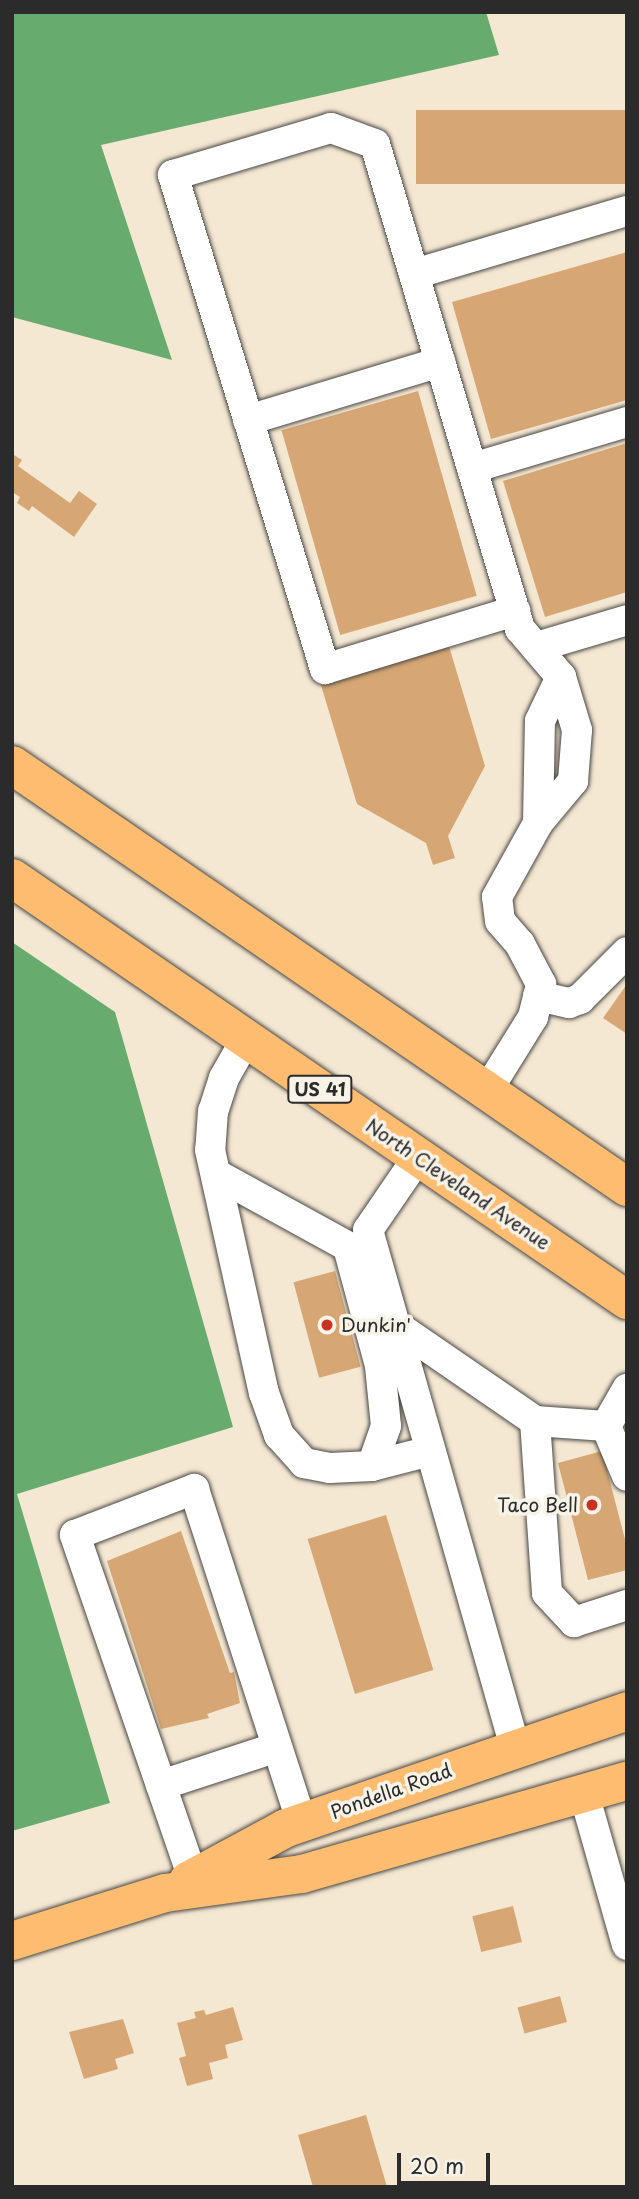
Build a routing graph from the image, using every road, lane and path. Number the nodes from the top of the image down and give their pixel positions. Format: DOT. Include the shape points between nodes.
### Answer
graph roads {
  1 [pos="627,211"];
  2 [pos="414,274"];
  3 [pos="440,362"];
  4 [pos="248,420"];
  5 [pos="627,422"];
  6 [pos="472,468"];
  7 [pos="515,611"];
  8 [pos="627,620"];
  9 [pos="536,648"];
  10 [pos="12,765"];
  11 [pos="12,878"];
  12 [pos="627,953"];
  13 [pos="538,996"];
  14 [pos="246,1039"];
  15 [pos="487,1091"];
  16 [pos="418,1157"];
  17 [pos="216,1174"];
  18 [pos="627,1187"];
  19 [pos="348,1247"];
  20 [pos="377,1263"];
  21 [pos="627,1300"];
  22 [pos="394,1324"];
  23 [pos="627,1389"];
  24 [pos="536,1421"];
  25 [pos="606,1426"];
  26 [pos="430,1451"];
  27 [pos="372,1466"];
  28 [pos="627,1476"];
  29 [pos="627,1605"];
  30 [pos="627,1711"];
  31 [pos="514,1746"];
  32 [pos="277,1747"];
  33 [pos="627,1781"];
  34 [pos="161,1786"];
  35 [pos="584,1794"];
  36 [pos="302,1823"];
  37 [pos="179,1886"];
  38 [pos="12,1941"];
  39 [pos="627,1945"];
  1 -- 2 [label="street"];
  2 -- 3 [label="street"];
  2 -- 4 [label="street" via="375,144 331,128 173,175"];
  3 -- 4 [label="street"];
  3 -- 6 [label="street"];
  4 -- 7 [label="street" via="325,669"];
  5 -- 6 [label="street"];
  6 -- 7 [label="street"];
  7 -- 9 [label="street" via="520,629"];
  8 -- 9 [label="street"];
  9 -- 13 [label="street" via="561,677 577,730 573,781 538,823 497,897 500,921 520,944 541,984"];
  10 -- 15 [label="main road"];
  11 -- 14 [label="main road, North Cleveland Avenue / US 41"];
  12 -- 13 [label="street" via="580,999 569,1003"];
  13 -- 15 [label="street" via="533,1017"];
  14 -- 16 [label="main road, North Cleveland Avenue / US 41"];
  14 -- 17 [label="street" via="224,1078 213,1111 210,1150"];
  15 -- 18 [label="main road"];
  16 -- 20 [label="street" via="368,1230"];
  16 -- 21 [label="main road, North Cleveland Avenue / US 41"];
  17 -- 19 [label="street"];
  17 -- 27 [label="street" via="264,1393 279,1435 303,1463"];
  19 -- 20 [label="street"];
  19 -- 27 [label="street" via="376,1349 386,1426"];
  20 -- 22 [label="street"];
  22 -- 24 [label="street"];
  22 -- 26 [label="street"];
  23 -- 25 [label="street"];
  24 -- 25 [label="street"];
  24 -- 29 [label="street" via="547,1593 574,1622"];
  25 -- 28 [label="street"];
  26 -- 27 [label="street"];
  26 -- 31 [label="street"];
  30 -- 31 [label="main road, Pondella Road"];
  31 -- 36 [label="main road, Pondella Road"];
  32 -- 34 [label="street"];
  32 -- 34 [label="street" via="194,1489 75,1535"];
  32 -- 36 [label="street"];
  33 -- 35 [label="main road, Pondella Road"];
  34 -- 37 [label="street"];
  35 -- 37 [label="main road, Pondella Road" via="302,1874"];
  35 -- 39 [label="street"];
  36 -- 37 [label="main road, Pondella Road"];
  37 -- 38 [label="main road, Pondella Road"];
}
